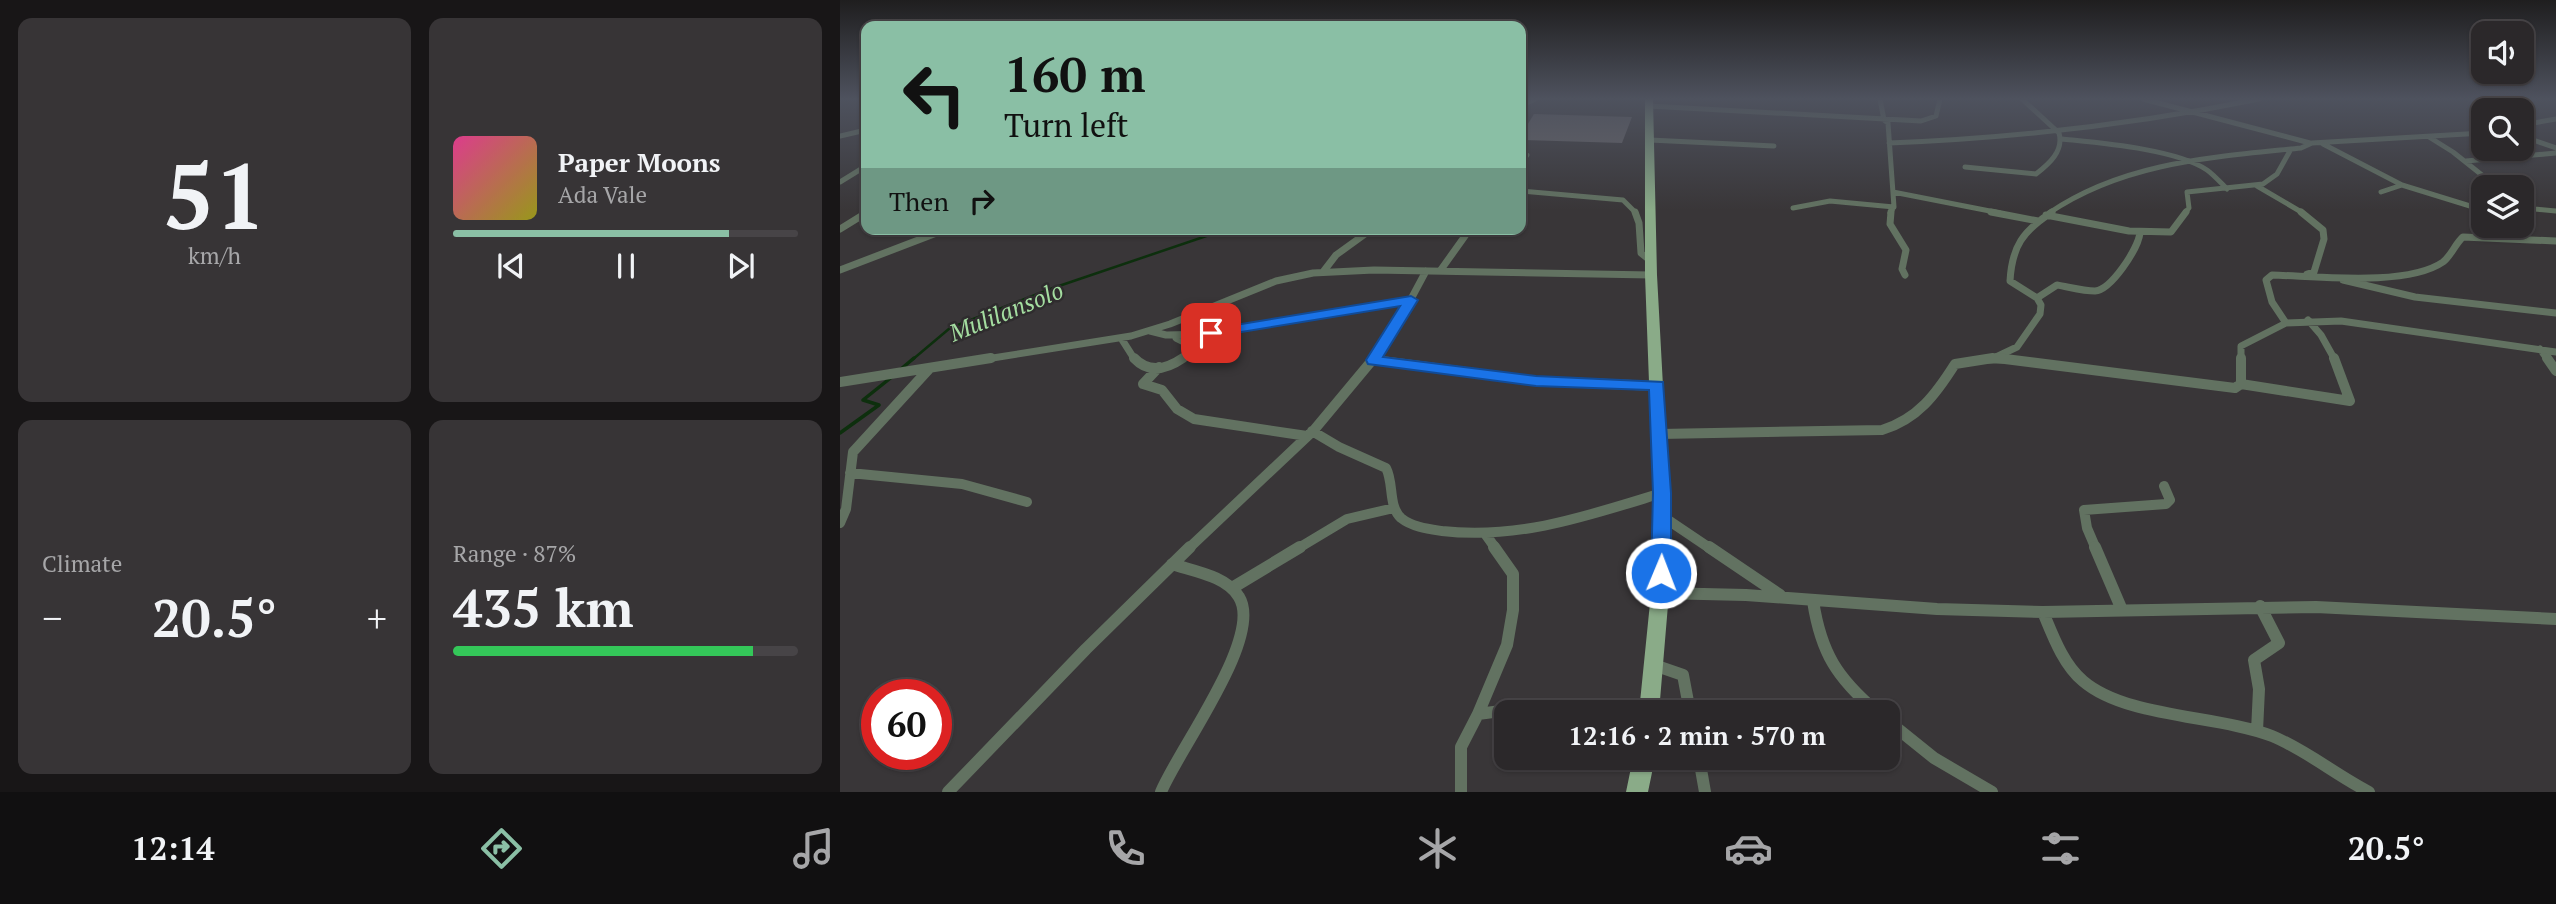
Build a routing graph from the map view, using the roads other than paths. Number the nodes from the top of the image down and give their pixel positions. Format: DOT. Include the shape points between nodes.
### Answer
graph roads {
  1 [pos="1650,136"];
  2 [pos="1889,136"];
  3 [pos="1993,136"];
  4 [pos="2059,136"];
  5 [pos="2282,136"];
  6 [pos="2443,136"];
  7 [pos="2429,137"];
  8 [pos="2062,139"];
  9 [pos="1650,140"];
  10 [pos="2534,141"];
  11 [pos="1889,143"];
  12 [pos="2312,144"];
  13 [pos="2322,144"];
  14 [pos="1774,146"];
  15 [pos="2291,149"];
  16 [pos="2556,151"];
  17 [pos="2184,161"];
  18 [pos="2466,162"];
  19 [pos="1965,167"];
  20 [pos="861,169"];
  21 [pos="2482,175"];
  22 [pos="840,181"];
  23 [pos="2402,185"];
  24 [pos="2258,186"];
  25 [pos="2227,189"];
  26 [pos="1526,191"];
  27 [pos="1893,192"];
  28 [pos="2381,192"];
  29 [pos="2471,206"];
  30 [pos="1894,207"];
  31 [pos="1793,208"];
  32 [pos="2534,208"];
  33 [pos="2556,211"];
  34 [pos="2046,215"];
  35 [pos="861,216"];
  36 [pos="840,220"];
  37 [pos="855,220"];
  38 [pos="861,220"];
  39 [pos="2038,221"];
  40 [pos="840,229"];
  41 [pos="2140,233"];
  42 [pos="933,235"];
  43 [pos="1363,235"];
  44 [pos="1466,235"];
  45 [pos="2556,241"];
  46 [pos="1651,268"];
  47 [pos="840,270"];
  48 [pos="1426,271"];
  49 [pos="1440,271"];
  50 [pos="1323,272"];
  51 [pos="1905,275"];
  52 [pos="2302,275"];
  53 [pos="2324,276"];
  54 [pos="2038,298"];
  55 [pos="1411,300"];
  56 [pos="2556,313"];
  57 [pos="2308,320"];
  58 [pos="2286,323"];
  59 [pos="1150,331"];
  60 [pos="1174,337"];
  61 [pos="1121,338"];
  62 [pos="2540,349"];
  63 [pos="2556,352"];
  64 [pos="1995,358"];
  65 [pos="1374,360"];
  66 [pos="1159,367"];
  67 [pos="929,369"];
  68 [pos="2556,371"];
  69 [pos="904,373"];
  70 [pos="887,375"];
  71 [pos="840,382"];
  72 [pos="2241,384"];
  73 [pos="1657,386"];
  74 [pos="1309,433"];
  75 [pos="1660,434"];
  76 [pos="850,473"];
  77 [pos="2164,486"];
  78 [pos="1662,493"];
  79 [pos="1027,502"];
  80 [pos="1394,508"];
  81 [pos="1662,516"];
  82 [pos="840,523"];
  83 [pos="1486,535"];
  84 [pos="1172,564"];
  85 [pos="1232,588"];
  86 [pos="1660,593"];
  87 [pos="1783,597"];
  88 [pos="1813,601"];
  89 [pos="2260,606"];
  90 [pos="2122,610"];
  91 [pos="2043,612"];
  92 [pos="2556,619"];
  93 [pos="1654,665"];
  94 [pos="1649,700"];
  95 [pos="1688,700"];
  96 [pos="1865,700"];
  97 [pos="1494,710"];
  98 [pos="1478,714"];
  99 [pos="1900,731"];
  100 [pos="2257,731"];
  101 [pos="1642,770"];
  102 [pos="1701,770"];
  103 [pos="948,792"];
  104 [pos="1161,792"];
  105 [pos="1461,792"];
  106 [pos="1637,792"];
  107 [pos="1705,792"];
  108 [pos="1992,792"];
  109 [pos="2369,792"];
  1 -- 9 [label="main road"];
  2 -- 11 [label="street"];
  3 -- 11 [label="street"];
  4 -- 8 [label="street"];
  5 -- 12 [label="street"];
  6 -- 7 [label="street"];
  7 -- 13 [label="street"];
  7 -- 18 [label="street"];
  8 -- 17 [label="street" via="2125,145"];
  8 -- 19 [label="street" via="2061,148 2036,174"];
  9 -- 14 [label="street"];
  9 -- 46 [label="main road"];
  10 -- 16 [label="street"];
  11 -- 27 [label="street"];
  12 -- 13 [label="street"];
  12 -- 15 [label="street"];
  13 -- 23 [label="street"];
  15 -- 17 [label="street"];
  15 -- 24 [label="street" via="2274,178"];
  16 -- 18 [label="street"];
  17 -- 25 [label="street" via="2207,170"];
  17 -- 34 [label="street" via="2103,184"];
  18 -- 21 [label="street"];
  20 -- 22 [label="street"];
  23 -- 28 [label="street"];
  23 -- 29 [label="street"];
  24 -- 25 [label="street"];
  24 -- 52 [label="street" via="2323,230 2315,272"];
  25 -- 41 [label="street" via="2187,192 2189,208 2174,231"];
  26 -- 46 [label="street" via="1623,200 1635,212 1640,250"];
  27 -- 30 [label="street"];
  27 -- 39 [label="street"];
  30 -- 31 [label="street" via="1855,202 1804,203"];
  30 -- 51 [label="street" via="1889,223 1906,250"];
  32 -- 33 [label="street"];
  34 -- 39 [label="street"];
  34 -- 41 [label="street"];
  35 -- 37 [label="street"];
  36 -- 37 [label="street"];
  37 -- 38 [label="street"];
  37 -- 40 [label="street"];
  39 -- 54 [label="street" via="2015,247 2008,275 2014,285"];
  41 -- 54 [label="street" via="2138,248 2104,289 2057,285"];
  42 -- 47 [label="street"];
  43 -- 50 [label="street" via="1329,261"];
  44 -- 49 [label="street"];
  45 -- 53 [label="street" via="2463,237 2436,266 2373,276"];
  46 -- 49 [label="street"];
  46 -- 73 [label="main road"];
  48 -- 49 [label="street"];
  48 -- 50 [label="street"];
  48 -- 55 [label="street"];
  50 -- 59 [label="street" via="1276,281"];
  52 -- 53 [label="street"];
  52 -- 58 [label="street" via="2272,275 2266,280 2272,302"];
  53 -- 56 [label="street" via="2415,297"];
  54 -- 64 [label="street" via="2040,314 2019,345"];
  55 -- 60 [label="street"];
  55 -- 65 [label="street"];
  57 -- 58 [label="street"];
  57 -- 62 [label="street" via="2378,325"];
  57 -- 72 [label="street" via="2342,373 2350,401"];
  58 -- 72 [label="street" via="2241,346"];
  59 -- 60 [label="street"];
  59 -- 61 [label="street"];
  60 -- 66 [label="street" via="1193,350 1174,365"];
  61 -- 66 [label="street" via="1136,362"];
  61 -- 67 [label="street"];
  62 -- 63 [label="street"];
  62 -- 68 [label="street"];
  64 -- 72 [label="street" via="2212,387"];
  64 -- 75 [label="street" via="1955,364 1933,398 1910,418 1882,430"];
  65 -- 73 [label="street" via="1536,381"];
  65 -- 74 [label="street"];
  66 -- 74 [label="street" via="1143,384 1166,393 1184,415"];
  67 -- 69 [label="street"];
  67 -- 76 [label="street" via="853,452"];
  69 -- 70 [label="street"];
  70 -- 71 [label="street"];
  73 -- 75 [label="main road"];
  74 -- 80 [label="street" via="1386,468"];
  74 -- 84 [label="street"];
  75 -- 78 [label="main road"];
  76 -- 79 [label="street" via="962,484"];
  76 -- 82 [label="street"];
  77 -- 90 [label="street" via="2170,500 2166,504 2084,510 2087,528"];
  78 -- 81 [label="main road"];
  78 -- 83 [label="street" via="1555,524"];
  80 -- 83 [label="street" via="1404,521 1414,524 1454,534"];
  80 -- 85 [label="street" via="1347,519"];
  81 -- 86 [label="main road"];
  81 -- 87 [label="street"];
  83 -- 98 [label="street" via="1513,574 1513,610 1507,645"];
  84 -- 85 [label="street"];
  84 -- 103 [label="street"];
  85 -- 104 [label="street" via="1246,605 1244,637"];
  86 -- 87 [label="street"];
  86 -- 93 [label="main road"];
  87 -- 88 [label="street"];
  88 -- 91 [label="street"];
  88 -- 96 [label="street" via="1816,628 1830,665"];
  89 -- 90 [label="street"];
  89 -- 92 [label="street"];
  89 -- 100 [label="street" via="2279,643 2253,660 2259,689"];
  90 -- 91 [label="street"];
  91 -- 100 [label="street" via="2056,644 2094,689 2122,700"];
  93 -- 94 [label="main road"];
  93 -- 95 [label="street" via="1683,675"];
  97 -- 98 [label="street"];
  98 -- 105 [label="street" via="1461,747"];
  99 -- 108 [label="street" via="1934,758"];
  100 -- 109 [label="street"];
  101 -- 106 [label="main road"];
  102 -- 107 [label="street"];
}
